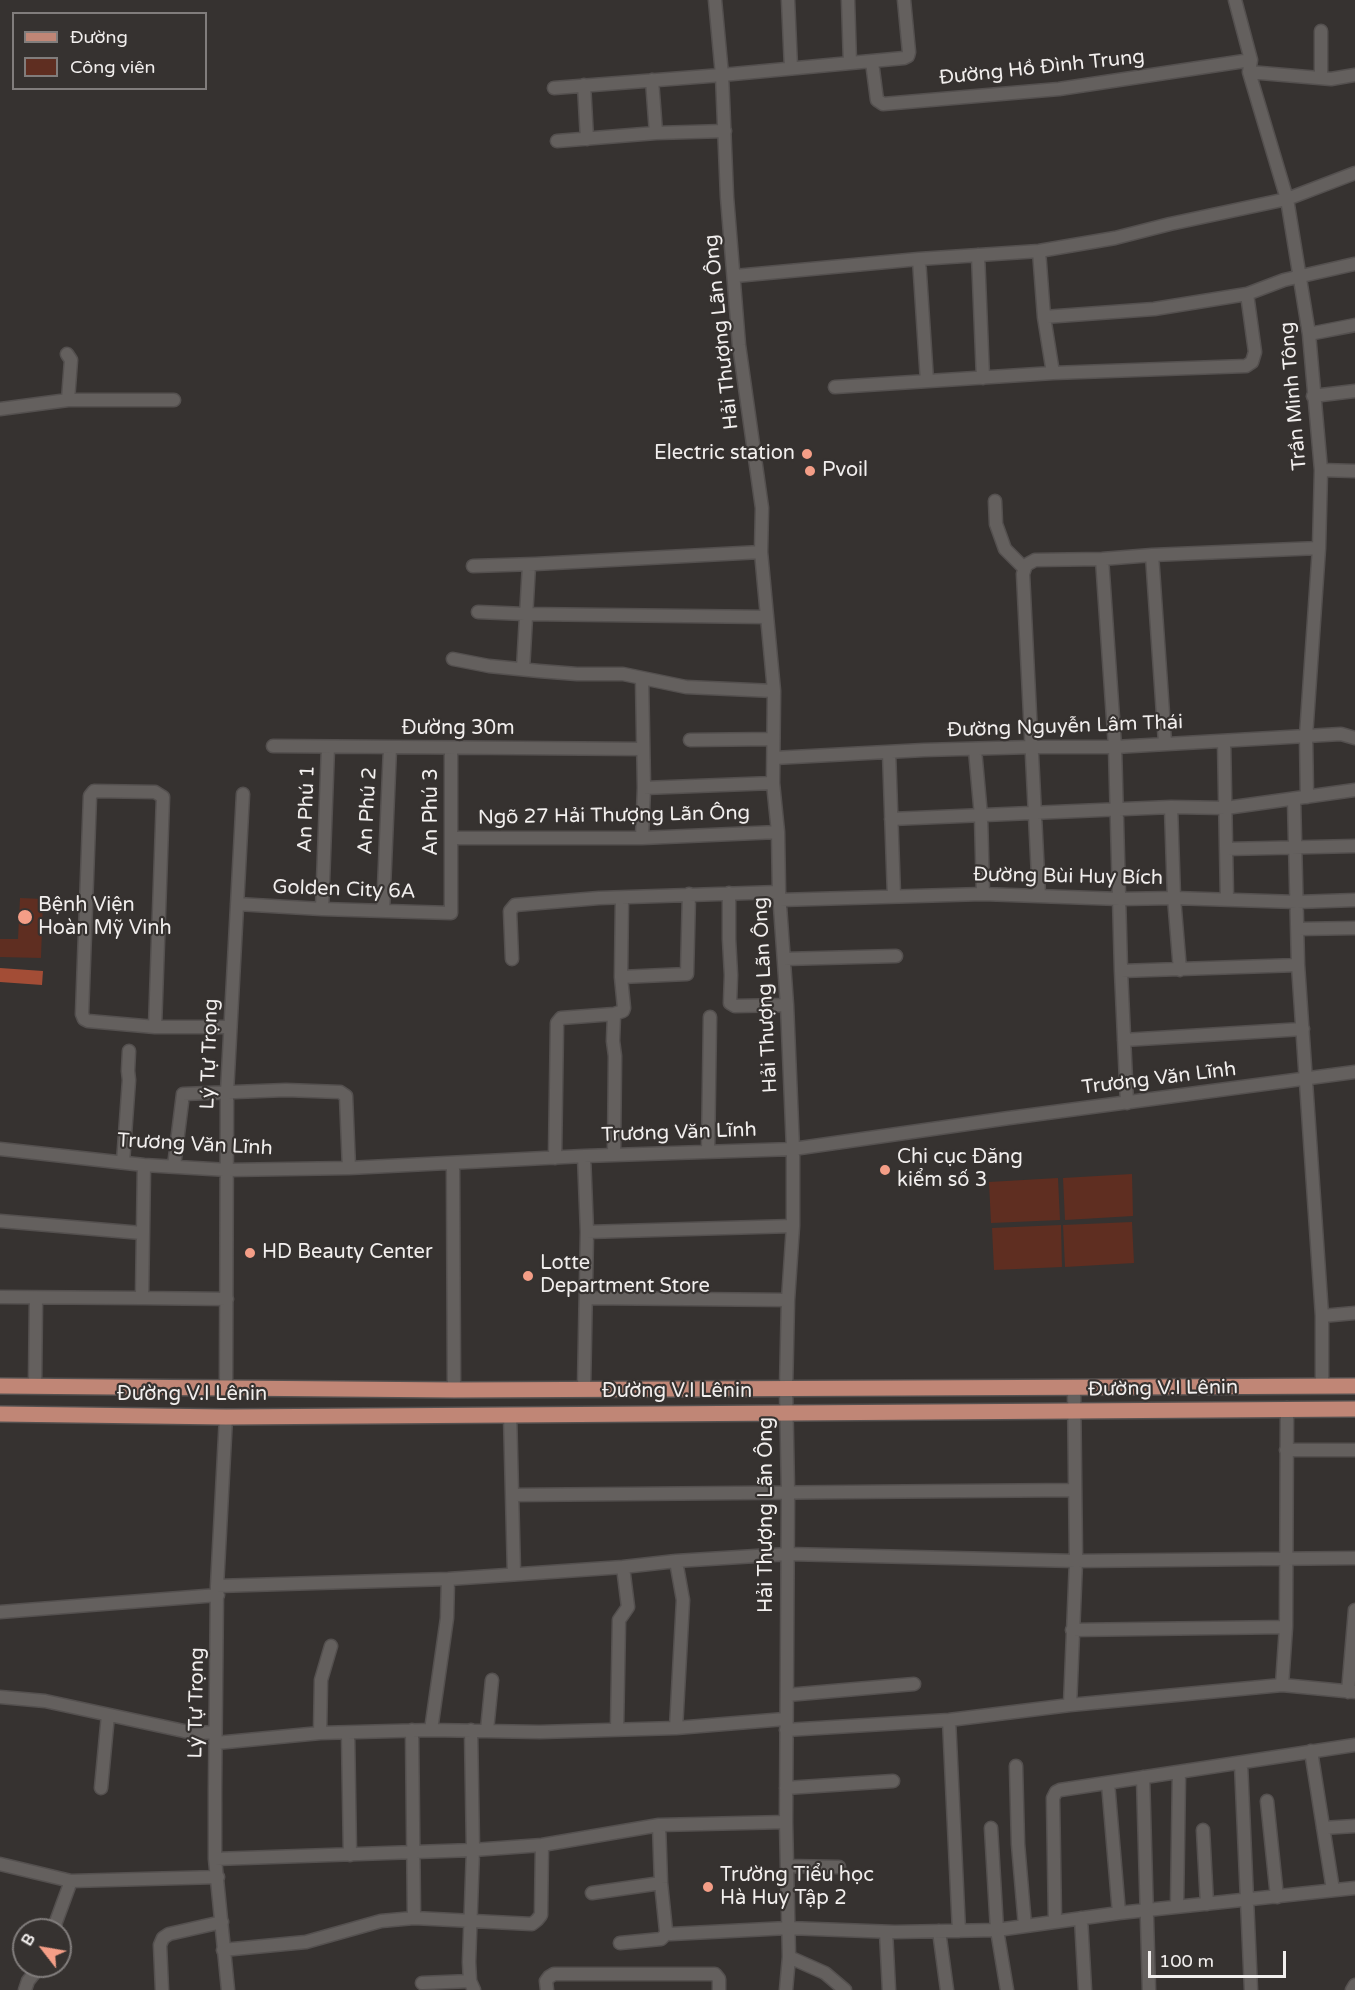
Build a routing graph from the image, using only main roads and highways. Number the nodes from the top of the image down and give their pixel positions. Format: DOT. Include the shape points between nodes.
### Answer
graph roads {
  1 [pos="0,1386"];
  2 [pos="1355,1386"];
  3 [pos="1215,1387"];
  4 [pos="226,1389"];
  5 [pos="1355,1408"];
  6 [pos="1214,1409"];
  7 [pos="0,1414"];
  8 [pos="226,1417"];
  1 -- 4 [label="main road, Đường V.I Lênin"];
  2 -- 3 [label="main road, Đường V.I Lênin"];
  3 -- 4 [label="main road, Đường V.I Lênin"];
  3 -- 6 [label="main road"];
  4 -- 8 [label="main road"];
  5 -- 6 [label="main road, Đường V.I Lênin"];
  6 -- 8 [label="main road, Đường V.I Lênin"];
  7 -- 8 [label="main road, Đường V.I Lênin"];
}
